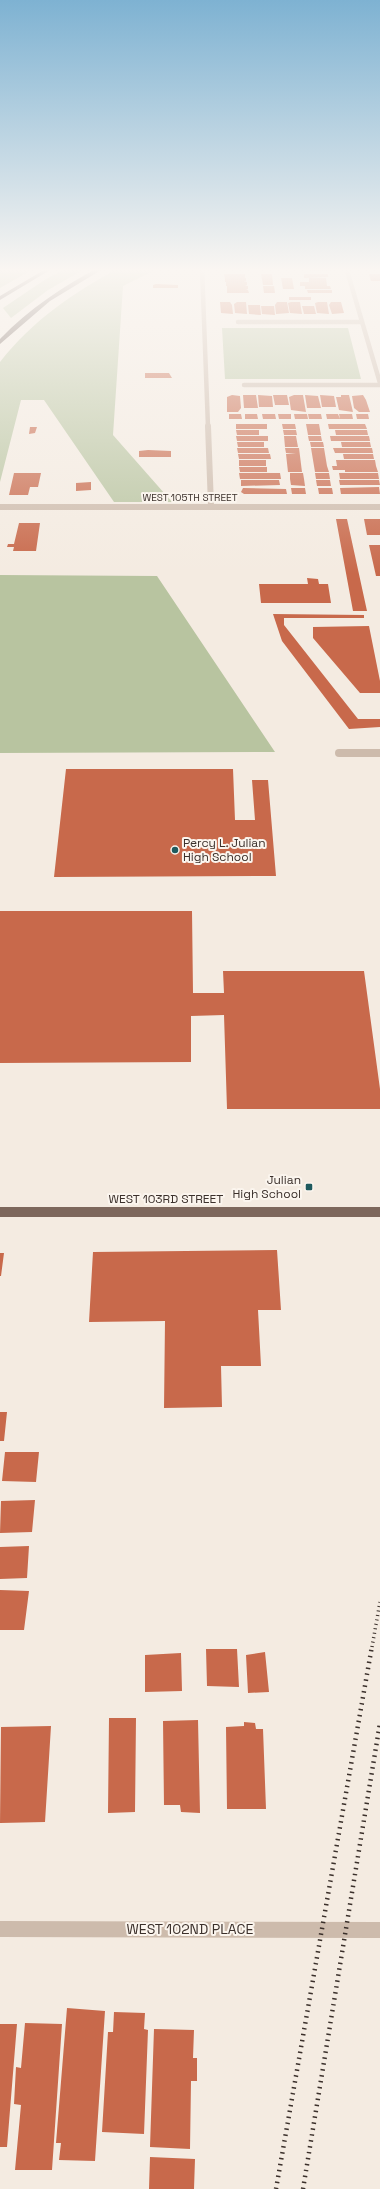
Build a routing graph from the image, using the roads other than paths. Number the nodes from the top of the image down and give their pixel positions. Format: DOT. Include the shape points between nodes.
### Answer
graph roads {
  1 [pos="206,369"];
  2 [pos="376,369"];
  3 [pos="380,384"];
  4 [pos="244,385"];
  5 [pos="212,506"];
  6 [pos="0,507"];
  7 [pos="380,507"];
  8 [pos="339,753"];
  9 [pos="380,753"];
  10 [pos="0,1212"];
  11 [pos="380,1212"];
  12 [pos="0,1929"];
  13 [pos="380,1930"];
  1 -- 5 [label="street"];
  2 -- 3 [label="street"];
  3 -- 4 [label="street"];
  5 -- 6 [label="street, WEST 105TH STREET"];
  5 -- 7 [label="street, WEST 105TH STREET"];
  8 -- 9 [label="street"];
  10 -- 11 [label="main road, WEST 103RD STREET"];
  12 -- 13 [label="street, WEST 102ND PLACE"];
}
